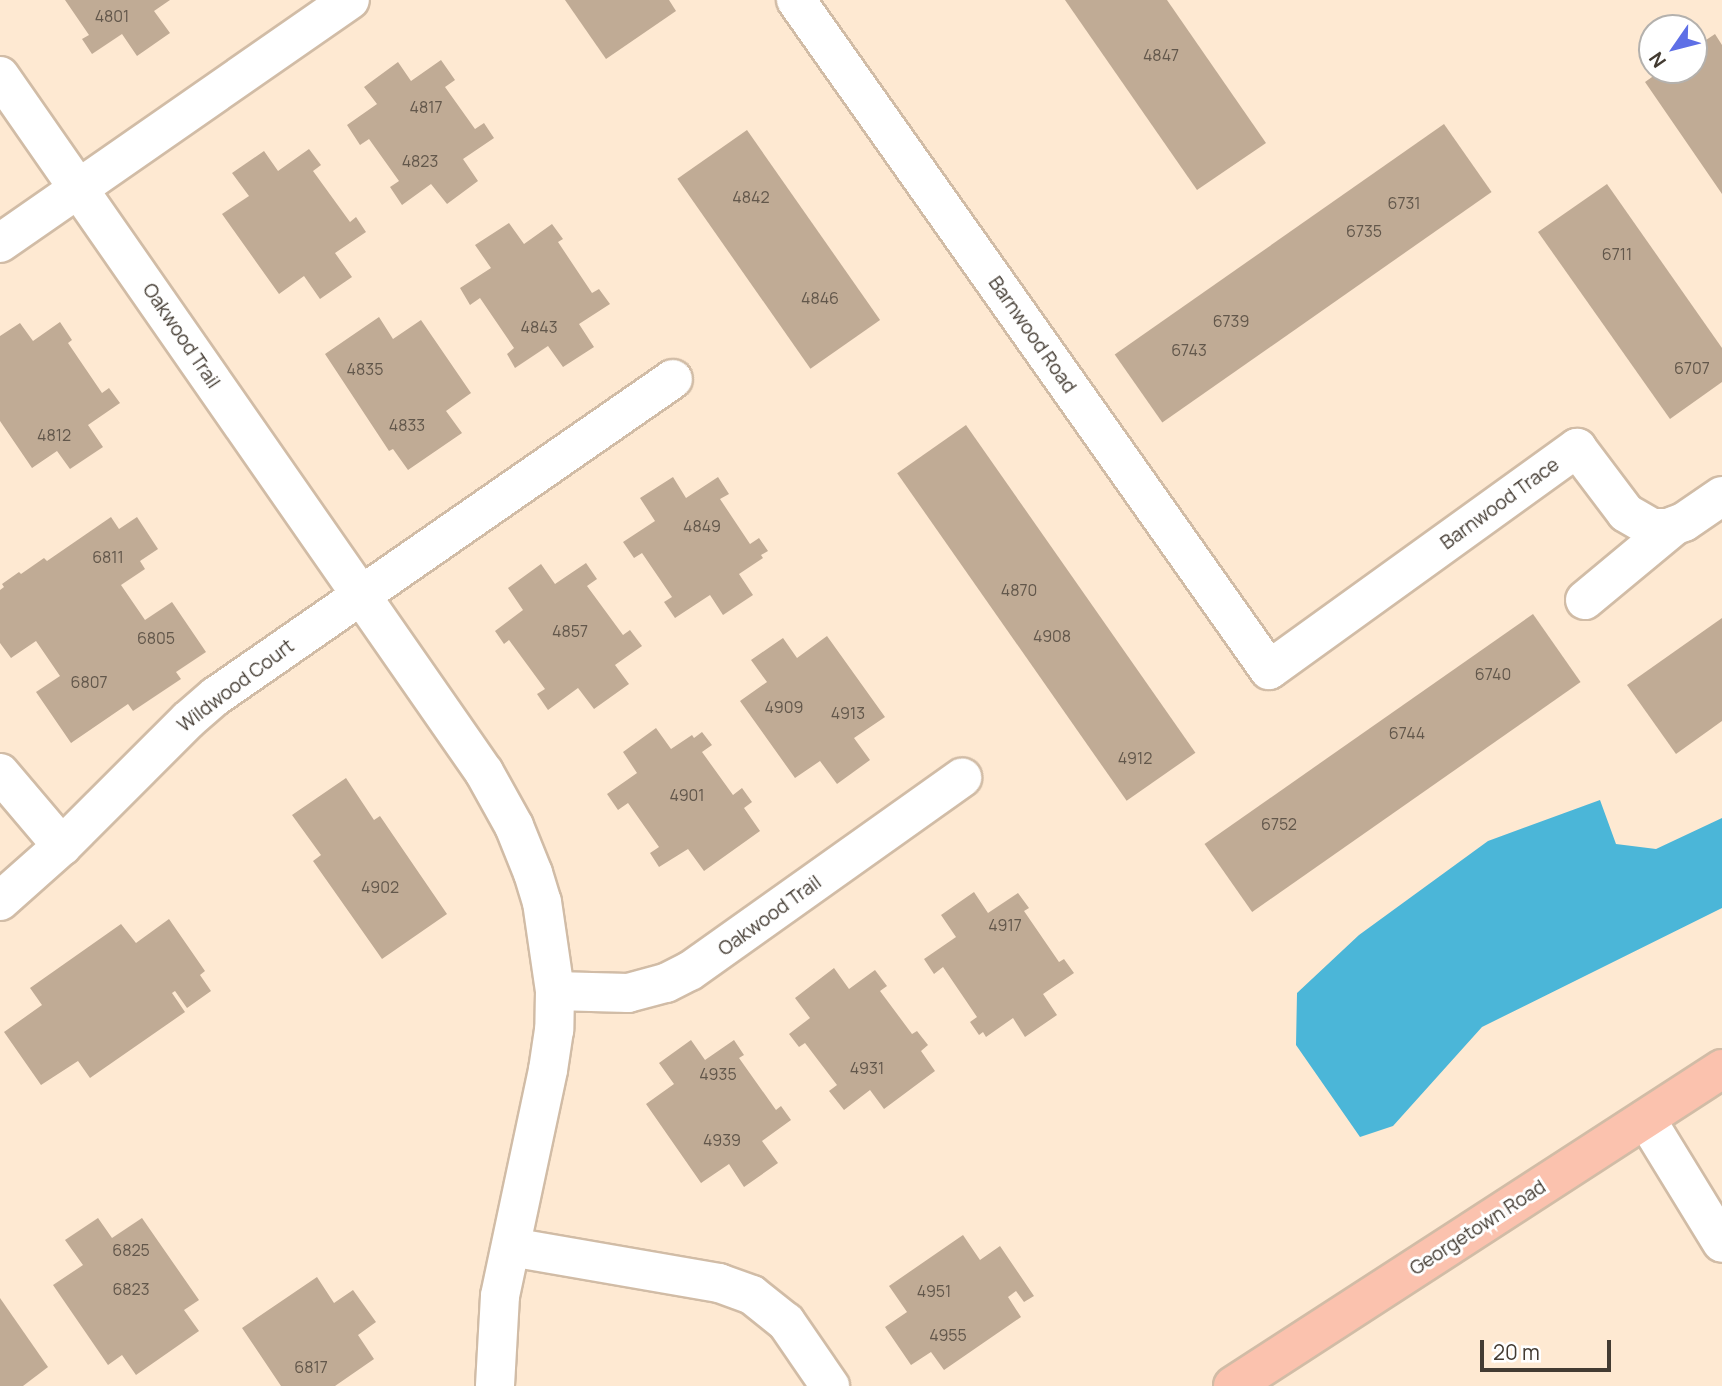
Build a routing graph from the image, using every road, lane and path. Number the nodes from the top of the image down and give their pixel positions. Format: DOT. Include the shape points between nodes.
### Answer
graph roads {
  1 [pos="350,0"];
  2 [pos="796,0"];
  3 [pos="0,76"];
  4 [pos="79,188"];
  5 [pos="0,243"];
  6 [pos="673,379"];
  7 [pos="1722,496"];
  8 [pos="1674,526"];
  9 [pos="360,597"];
  10 [pos="1585,600"];
  11 [pos="1269,670"];
  12 [pos="0,773"];
  13 [pos="962,778"];
  14 [pos="62,846"];
  15 [pos="0,901"];
  16 [pos="555,991"];
  17 [pos="1722,1069"];
  18 [pos="1646,1119"];
  19 [pos="1722,1243"];
  20 [pos="511,1247"];
  21 [pos="495,1386"];
  22 [pos="830,1386"];
  23 [pos="1233,1386"];
  1 -- 4 [label="street"];
  2 -- 11 [label="street, Barnwood Road"];
  3 -- 4 [label="street, Oakwood Trail"];
  4 -- 5 [label="street"];
  4 -- 9 [label="street, Oakwood Trail"];
  6 -- 9 [label="street"];
  7 -- 8 [label="street"];
  8 -- 10 [label="street"];
  8 -- 11 [label="street, Barnwood Trace" via="1652,528 1626,513 1577,448"];
  9 -- 14 [label="street, Wildwood Court" via="200,709"];
  9 -- 16 [label="street, Oakwood Trail" via="484,772 514,826 542,902"];
  12 -- 14 [label="street"];
  13 -- 16 [label="street, Oakwood Trail" via="690,971 628,993"];
  14 -- 15 [label="street, Wildwood Court"];
  16 -- 20 [label="street, Oakwood Trail" via="550,1060"];
  17 -- 18 [label="main road, Georgetown Road"];
  18 -- 19 [label="street"];
  18 -- 23 [label="main road, Georgetown Road"];
  20 -- 21 [label="street, Oakwood Trail" via="500,1296"];
  20 -- 22 [label="street" via="719,1283 752,1295 786,1322"];
}
